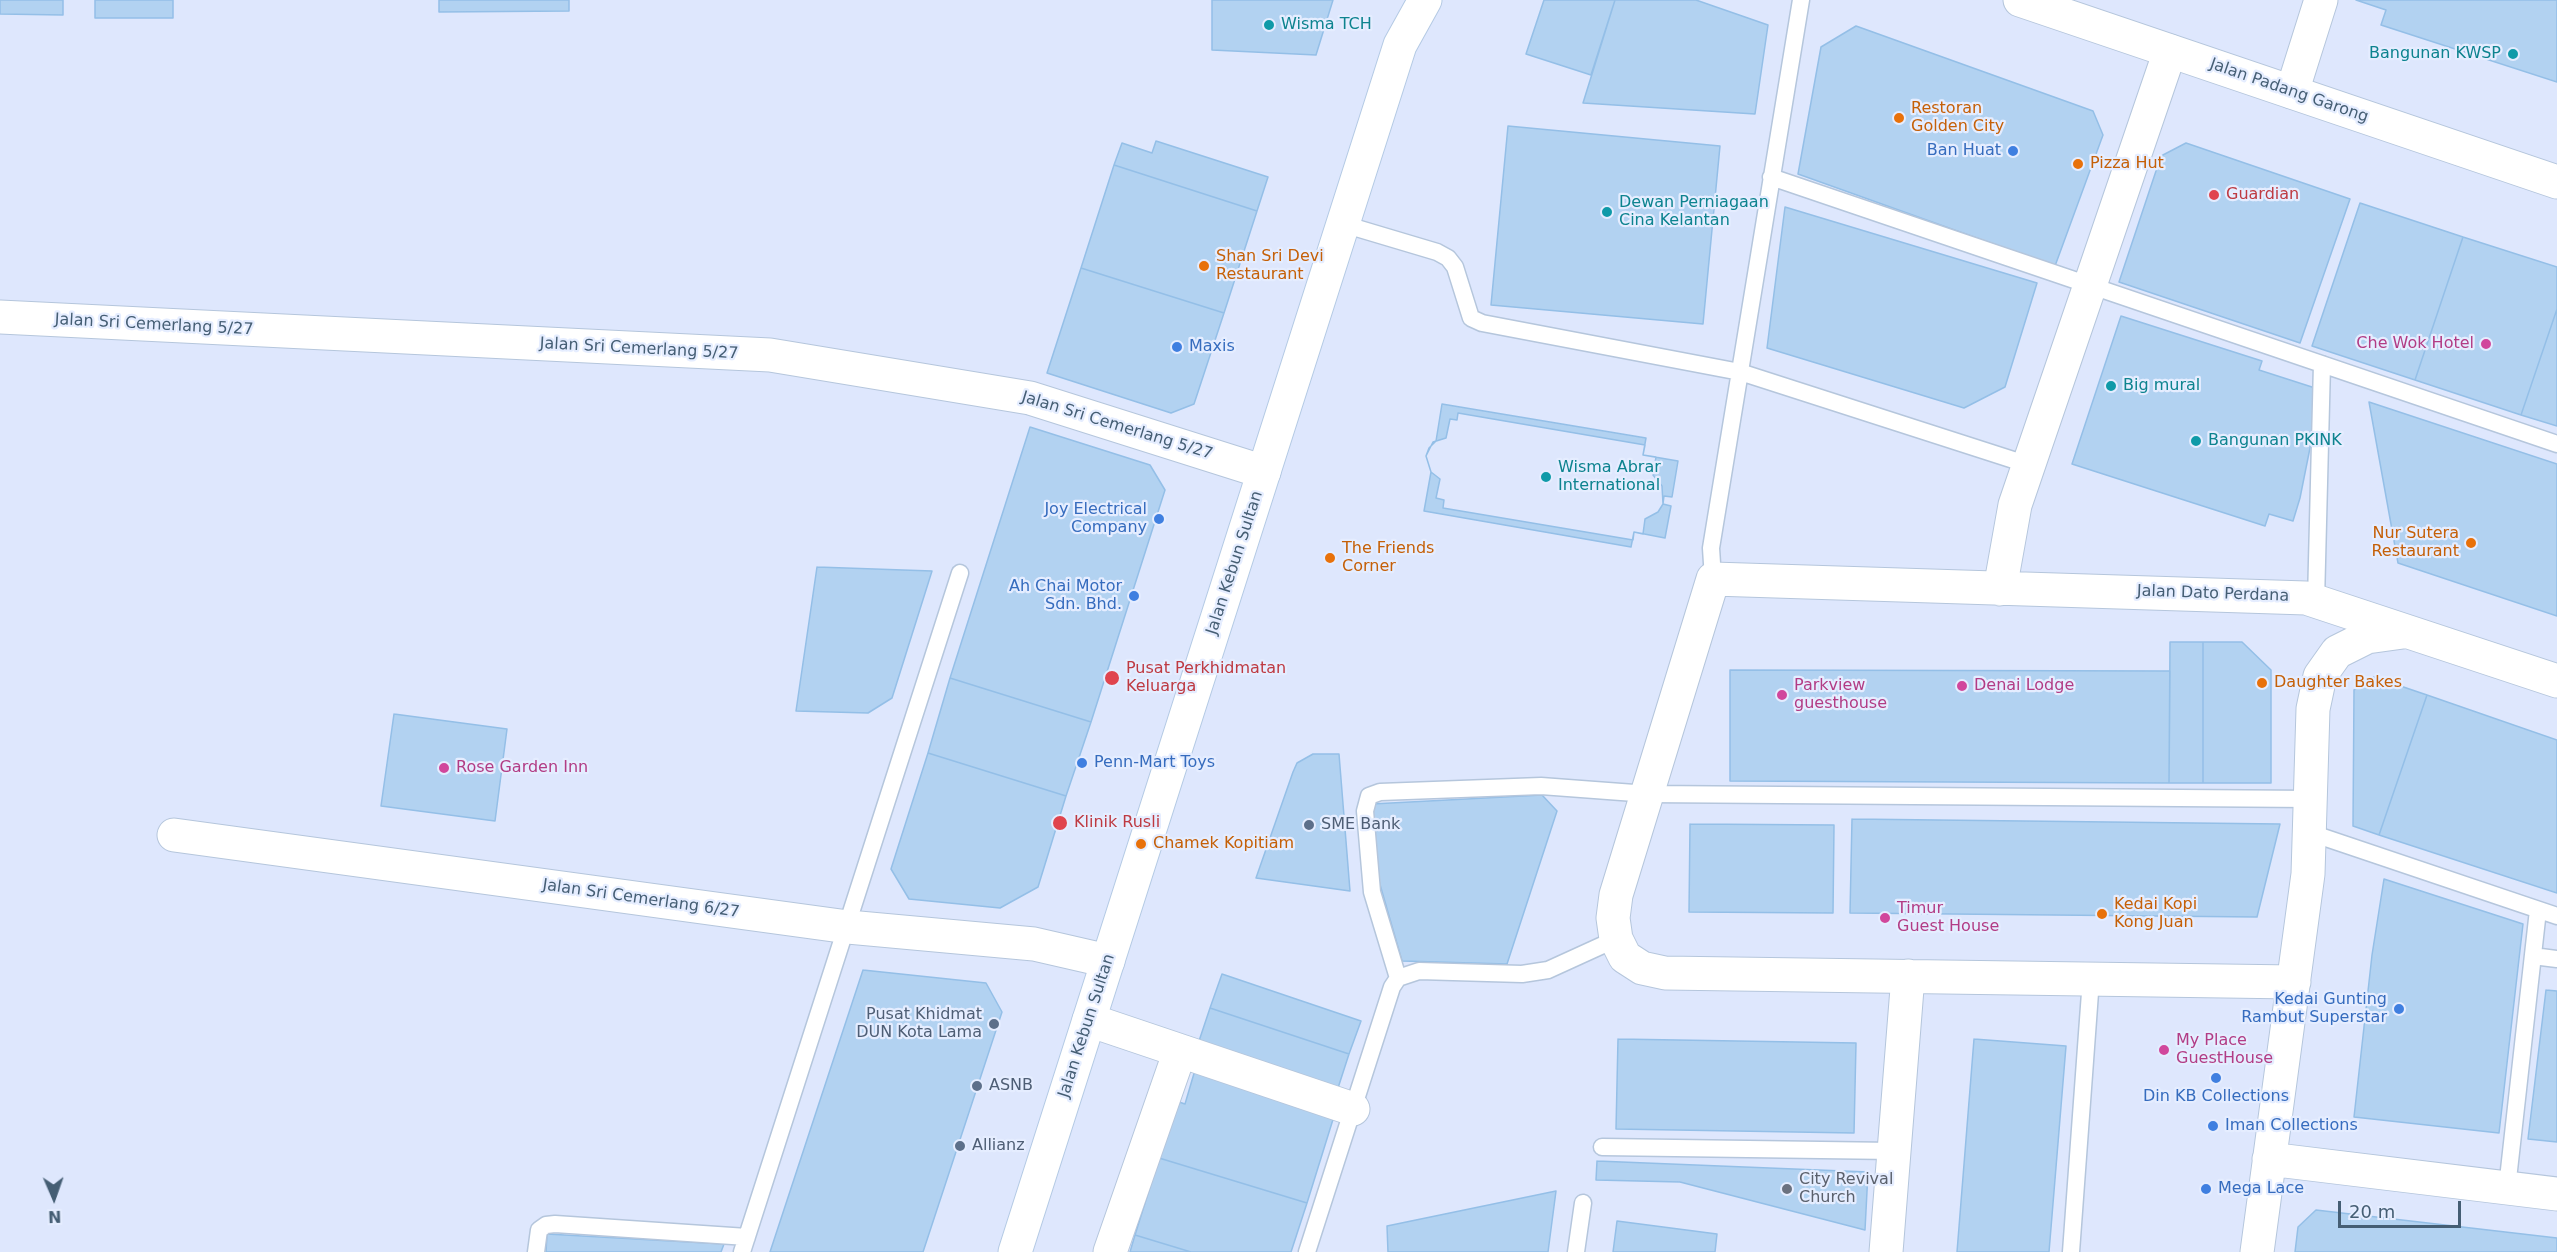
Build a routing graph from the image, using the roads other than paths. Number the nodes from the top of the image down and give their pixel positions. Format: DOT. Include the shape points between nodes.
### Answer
graph roads {
  1 [pos="1801,0"];
  2 [pos="2020,0"];
  3 [pos="2321,0"];
  4 [pos="1419,4"];
  5 [pos="2170,51"];
  6 [pos="2292,92"];
  7 [pos="1771,177"];
  8 [pos="2557,182"];
  9 [pos="1343,224"];
  10 [pos="2090,285"];
  11 [pos="0,317"];
  12 [pos="2322,364"];
  13 [pos="1740,372"];
  14 [pos="2557,444"];
  15 [pos="2029,465"];
  16 [pos="1264,472"];
  17 [pos="960,573"];
  18 [pos="1713,579"];
  19 [pos="2000,590"];
  20 [pos="2316,601"];
  21 [pos="2408,632"];
  22 [pos="2557,681"];
  23 [pos="1648,794"];
  24 [pos="2312,799"];
  25 [pos="2311,833"];
  26 [pos="174,835"];
  27 [pos="2538,910"];
  28 [pos="2557,916"];
  29 [pos="848,927"];
  30 [pos="1616,939"];
  31 [pos="2533,956"];
  32 [pos="2557,959"];
  33 [pos="1108,961"];
  34 [pos="1908,976"];
  35 [pos="1398,978"];
  36 [pos="2091,979"];
  37 [pos="2294,982"];
  38 [pos="1089,1020"];
  39 [pos="1180,1051"];
  40 [pos="1353,1109"];
  41 [pos="1602,1147"];
  42 [pos="1894,1151"];
  43 [pos="2269,1159"];
  44 [pos="2507,1188"];
  45 [pos="2557,1194"];
  46 [pos="1583,1203"];
  47 [pos="745,1244"];
  48 [pos="536,1252"];
  49 [pos="1015,1252"];
  50 [pos="1110,1252"];
  51 [pos="1307,1252"];
  52 [pos="1576,1252"];
  53 [pos="1886,1252"];
  54 [pos="2071,1252"];
  55 [pos="2256,1252"];
  1 -- 7 [label="lane"];
  2 -- 5 [label="street, Jalan Padang Garong"];
  3 -- 6 [label="street"];
  4 -- 9 [label="street, Jalan Kebun Sultan" via="1400,45"];
  5 -- 6 [label="street, Jalan Padang Garong"];
  5 -- 10 [label="street"];
  6 -- 8 [label="street, Jalan Padang Garong"];
  7 -- 10 [label="lane"];
  7 -- 13 [label="lane"];
  9 -- 13 [label="lane" via="1448,258 1455,267 1471,318 1482,323"];
  9 -- 16 [label="street, Jalan Kebun Sultan"];
  10 -- 12 [label="lane"];
  10 -- 15 [label="street"];
  11 -- 16 [label="street, Jalan Sri Cemerlang 5/27" via="770,355 1030,398"];
  12 -- 14 [label="lane"];
  12 -- 20 [label="lane"];
  13 -- 15 [label="lane"];
  13 -- 18 [label="lane" via="1711,548"];
  15 -- 19 [label="street" via="2015,505"];
  16 -- 33 [label="street, Jalan Kebun Sultan"];
  17 -- 29 [label="lane"];
  18 -- 19 [label="street, Jalan Dato Perdana"];
  18 -- 23 [label="street"];
  19 -- 20 [label="street, Jalan Dato Perdana" via="2284,595"];
  20 -- 21 [label="street, Jalan Dato Perdana"];
  21 -- 22 [label="street, Jalan Dato Perdana"];
  21 -- 24 [label="street" via="2367,637 2337,652 2320,676 2313,709"];
  23 -- 24 [label="lane"];
  23 -- 30 [label="street" via="1616,895"];
  23 -- 35 [label="lane" via="1541,786 1373,793 1365,811 1372,892"];
  24 -- 25 [label="street"];
  25 -- 27 [label="lane"];
  25 -- 37 [label="street"];
  26 -- 29 [label="street, Jalan Sri Cemerlang 6/27"];
  27 -- 28 [label="lane"];
  27 -- 31 [label="lane"];
  29 -- 33 [label="street, Jalan Sri Cemerlang 6/27" via="1034,944"];
  29 -- 47 [label="lane"];
  30 -- 34 [label="street" via="1625,957 1642,968 1665,973"];
  30 -- 35 [label="lane" via="1548,970 1522,974 1419,971"];
  31 -- 32 [label="lane"];
  31 -- 44 [label="lane"];
  33 -- 38 [label="street, Jalan Kebun Sultan"];
  34 -- 36 [label="street"];
  34 -- 42 [label="street"];
  35 -- 40 [label="lane"];
  36 -- 37 [label="street"];
  36 -- 54 [label="lane"];
  37 -- 43 [label="street"];
  38 -- 39 [label="street"];
  38 -- 49 [label="street, Jalan Kebun Sultan"];
  39 -- 40 [label="street"];
  39 -- 50 [label="street"];
  40 -- 51 [label="lane"];
  41 -- 42 [label="lane"];
  42 -- 53 [label="street"];
  43 -- 44 [label="street"];
  43 -- 55 [label="street"];
  44 -- 45 [label="street"];
  46 -- 52 [label="lane"];
  47 -- 48 [label="lane" via="555,1224 539,1230"];
}
